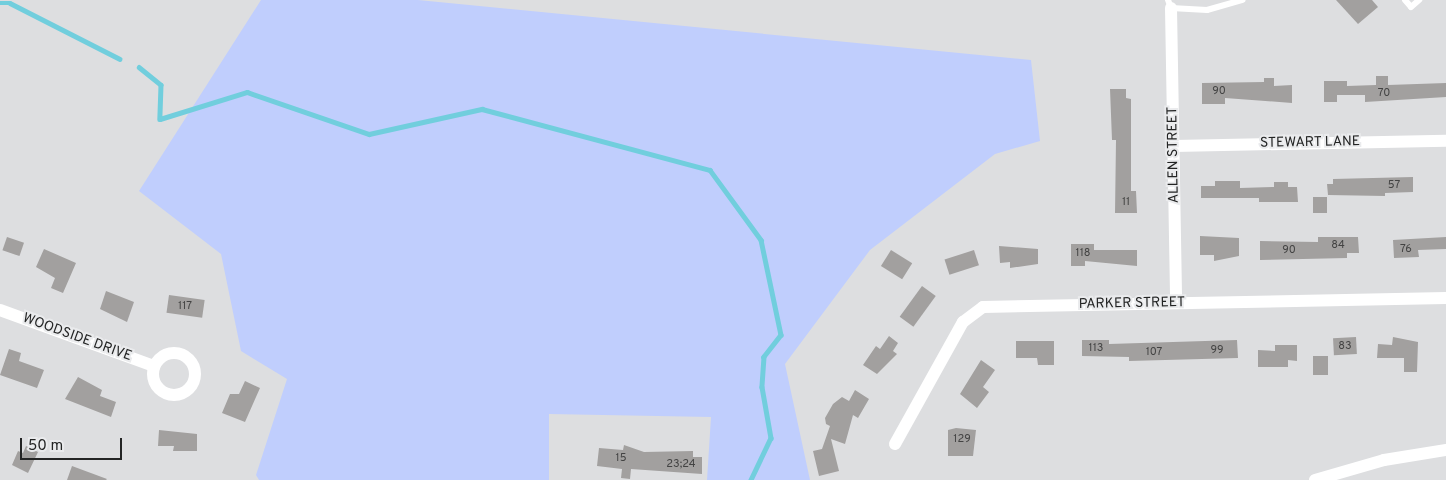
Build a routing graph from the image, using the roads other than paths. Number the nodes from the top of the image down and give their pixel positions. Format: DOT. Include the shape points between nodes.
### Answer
graph roads {
  1 [pos="1243,0"];
  2 [pos="1405,0"];
  3 [pos="1419,0"];
  4 [pos="1170,4"];
  5 [pos="1446,141"];
  6 [pos="1174,146"];
  7 [pos="1446,298"];
  8 [pos="1176,302"];
  9 [pos="0,310"];
  10 [pos="154,366"];
  11 [pos="895,444"];
  12 [pos="1446,450"];
  13 [pos="1315,480"];
  1 -- 4 [label="lane" via="1207,10"];
  2 -- 3 [label="lane" via="1411,7"];
  4 -- 6 [label="street, ALLEN STREET"];
  5 -- 6 [label="street, STEWART LANE"];
  6 -- 8 [label="street, ALLEN STREET"];
  7 -- 8 [label="street, PARKER STREET"];
  8 -- 11 [label="street, PARKER STREET" via="978,308 958,330"];
  9 -- 10 [label="street, WOODSIDE DRIVE"];
  12 -- 13 [label="street" via="1384,460"];
}
